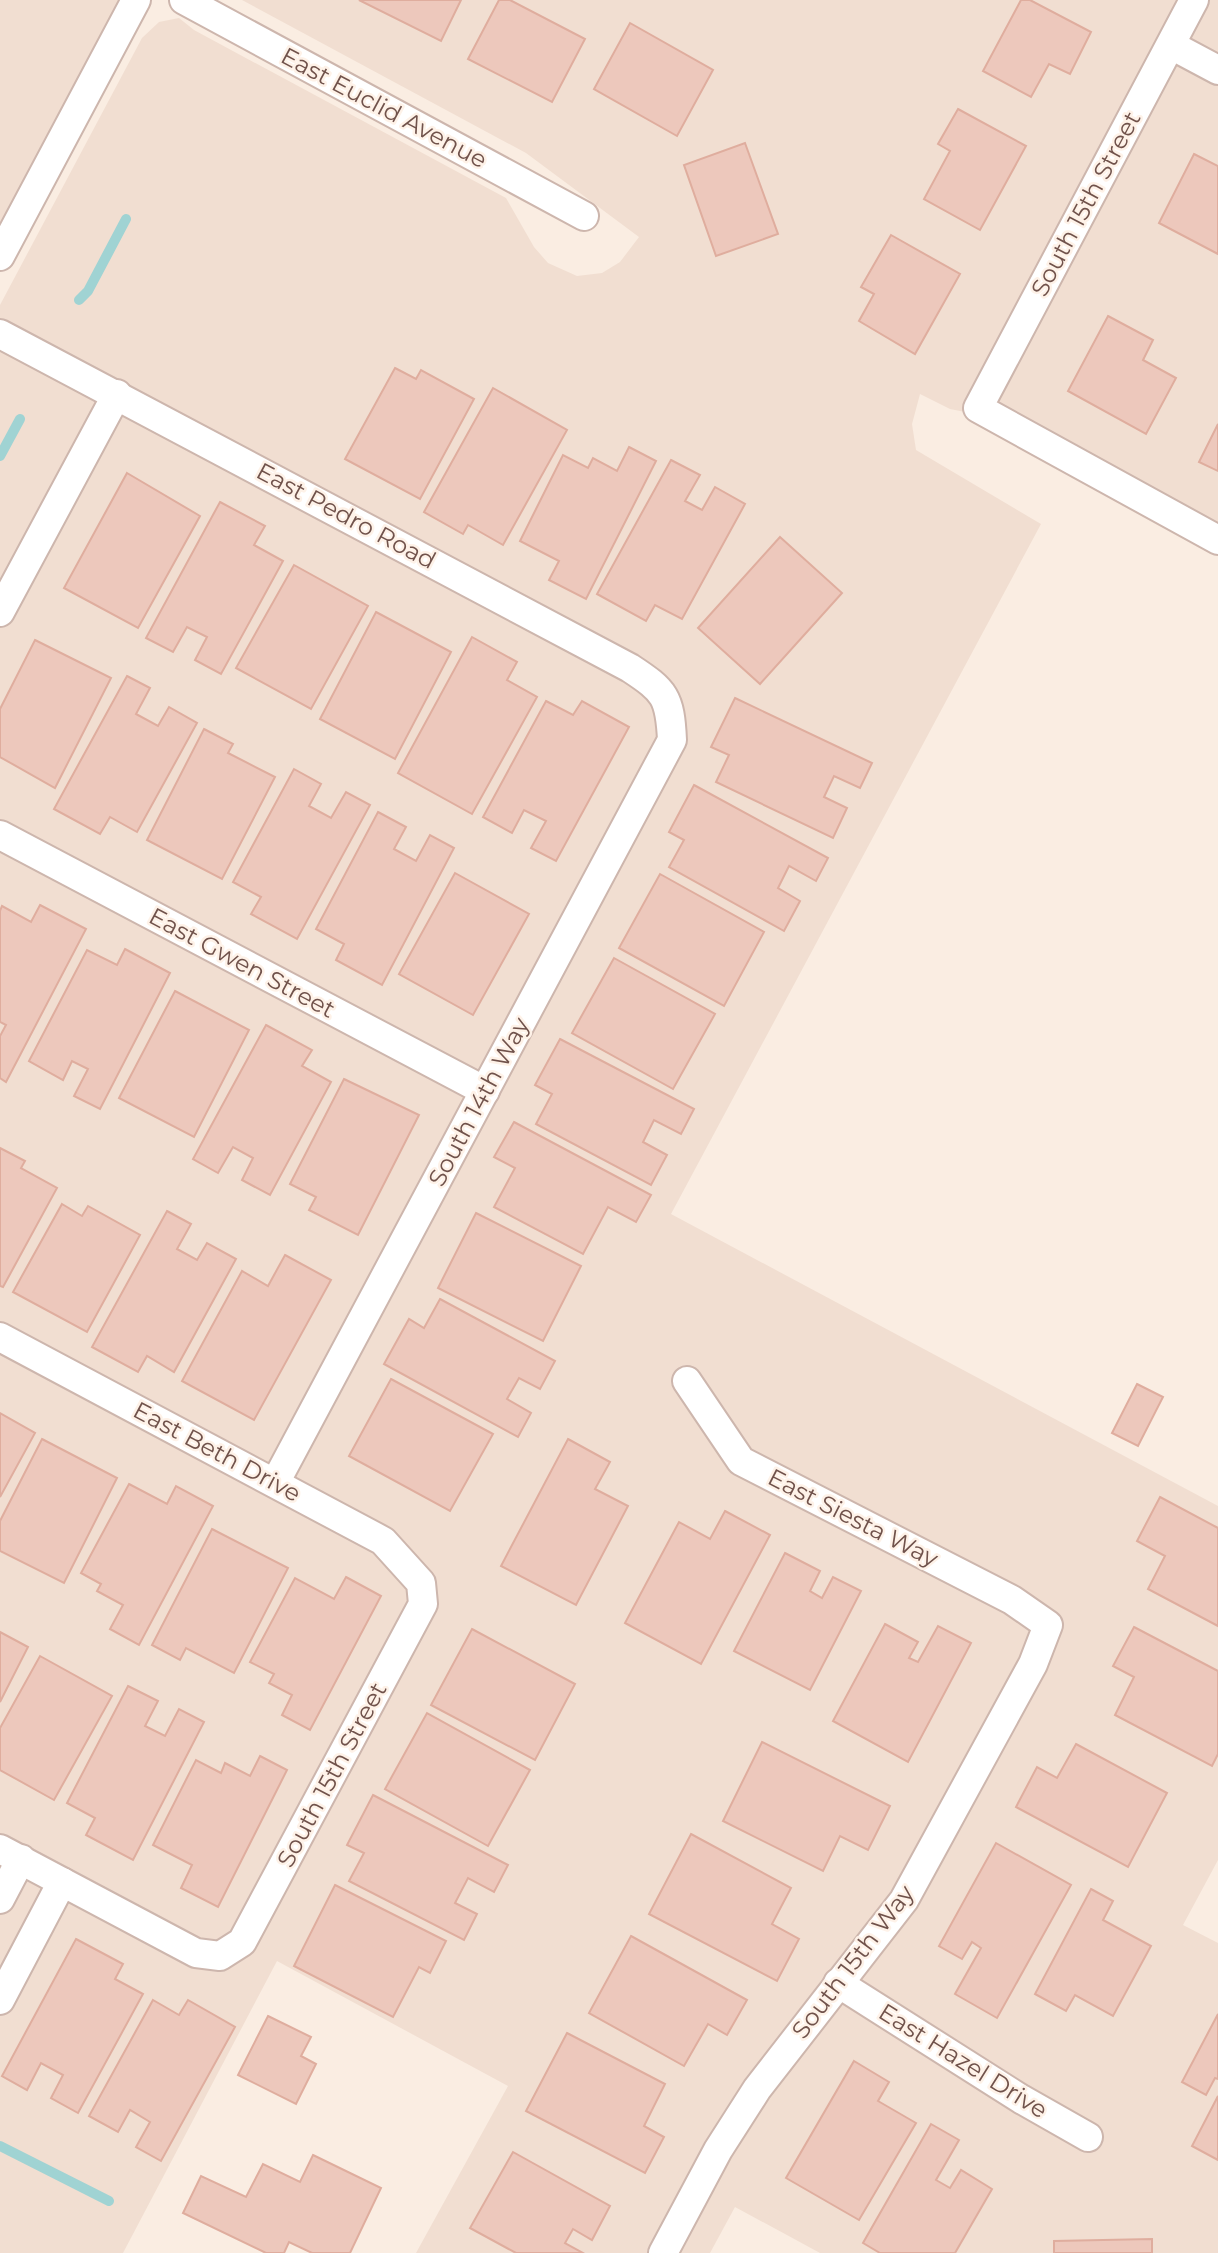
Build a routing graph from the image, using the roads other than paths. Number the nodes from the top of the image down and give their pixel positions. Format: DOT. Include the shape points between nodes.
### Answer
graph roads {
  1 [pos="136,0"];
  2 [pos="184,0"];
  3 [pos="1194,0"];
  4 [pos="1171,45"];
  5 [pos="1218,70"];
  6 [pos="584,216"];
  7 [pos="0,256"];
  8 [pos="0,334"];
  9 [pos="117,394"];
  10 [pos="1218,540"];
  11 [pos="0,612"];
  12 [pos="671,719"];
  13 [pos="0,835"];
  14 [pos="485,1091"];
  15 [pos="0,1337"];
  16 [pos="687,1381"];
  17 [pos="275,1483"];
  18 [pos="421,1583"];
  19 [pos="1048,1625"];
  20 [pos="10,1854"];
  21 [pos="62,1882"];
  22 [pos="0,1899"];
  23 [pos="838,1983"];
  24 [pos="0,2000"];
  25 [pos="1088,2137"];
  26 [pos="663,2253"];
  1 -- 7 [label="street"];
  2 -- 6 [label="street, East Euclid Avenue"];
  3 -- 4 [label="street, South 15th Street"];
  4 -- 5 [label="street"];
  4 -- 10 [label="street, South 15th Street" via="978,408"];
  8 -- 9 [label="street, East Pedro Road"];
  9 -- 11 [label="street"];
  9 -- 12 [label="street, East Pedro Road" via="630,668 661,688"];
  12 -- 14 [label="street, South 14th Way" via="672,740"];
  13 -- 14 [label="street, East Gwen Street"];
  14 -- 17 [label="street, South 14th Way"];
  15 -- 17 [label="street, East Beth Drive"];
  16 -- 19 [label="street, East Siesta Way" via="741,1461 1012,1600"];
  17 -- 18 [label="street, East Beth Drive" via="383,1541"];
  18 -- 21 [label="street, South 15th Street" via="423,1604 242,1942 220,1956 196,1953"];
  19 -- 23 [label="street, South 15th Way" via="1033,1664 904,1900"];
  20 -- 21 [label="street"];
  20 -- 22 [label="street"];
  21 -- 24 [label="street"];
  23 -- 25 [label="street, East Hazel Drive"];
  23 -- 26 [label="street, South 15th Way" via="742,2112"];
}
